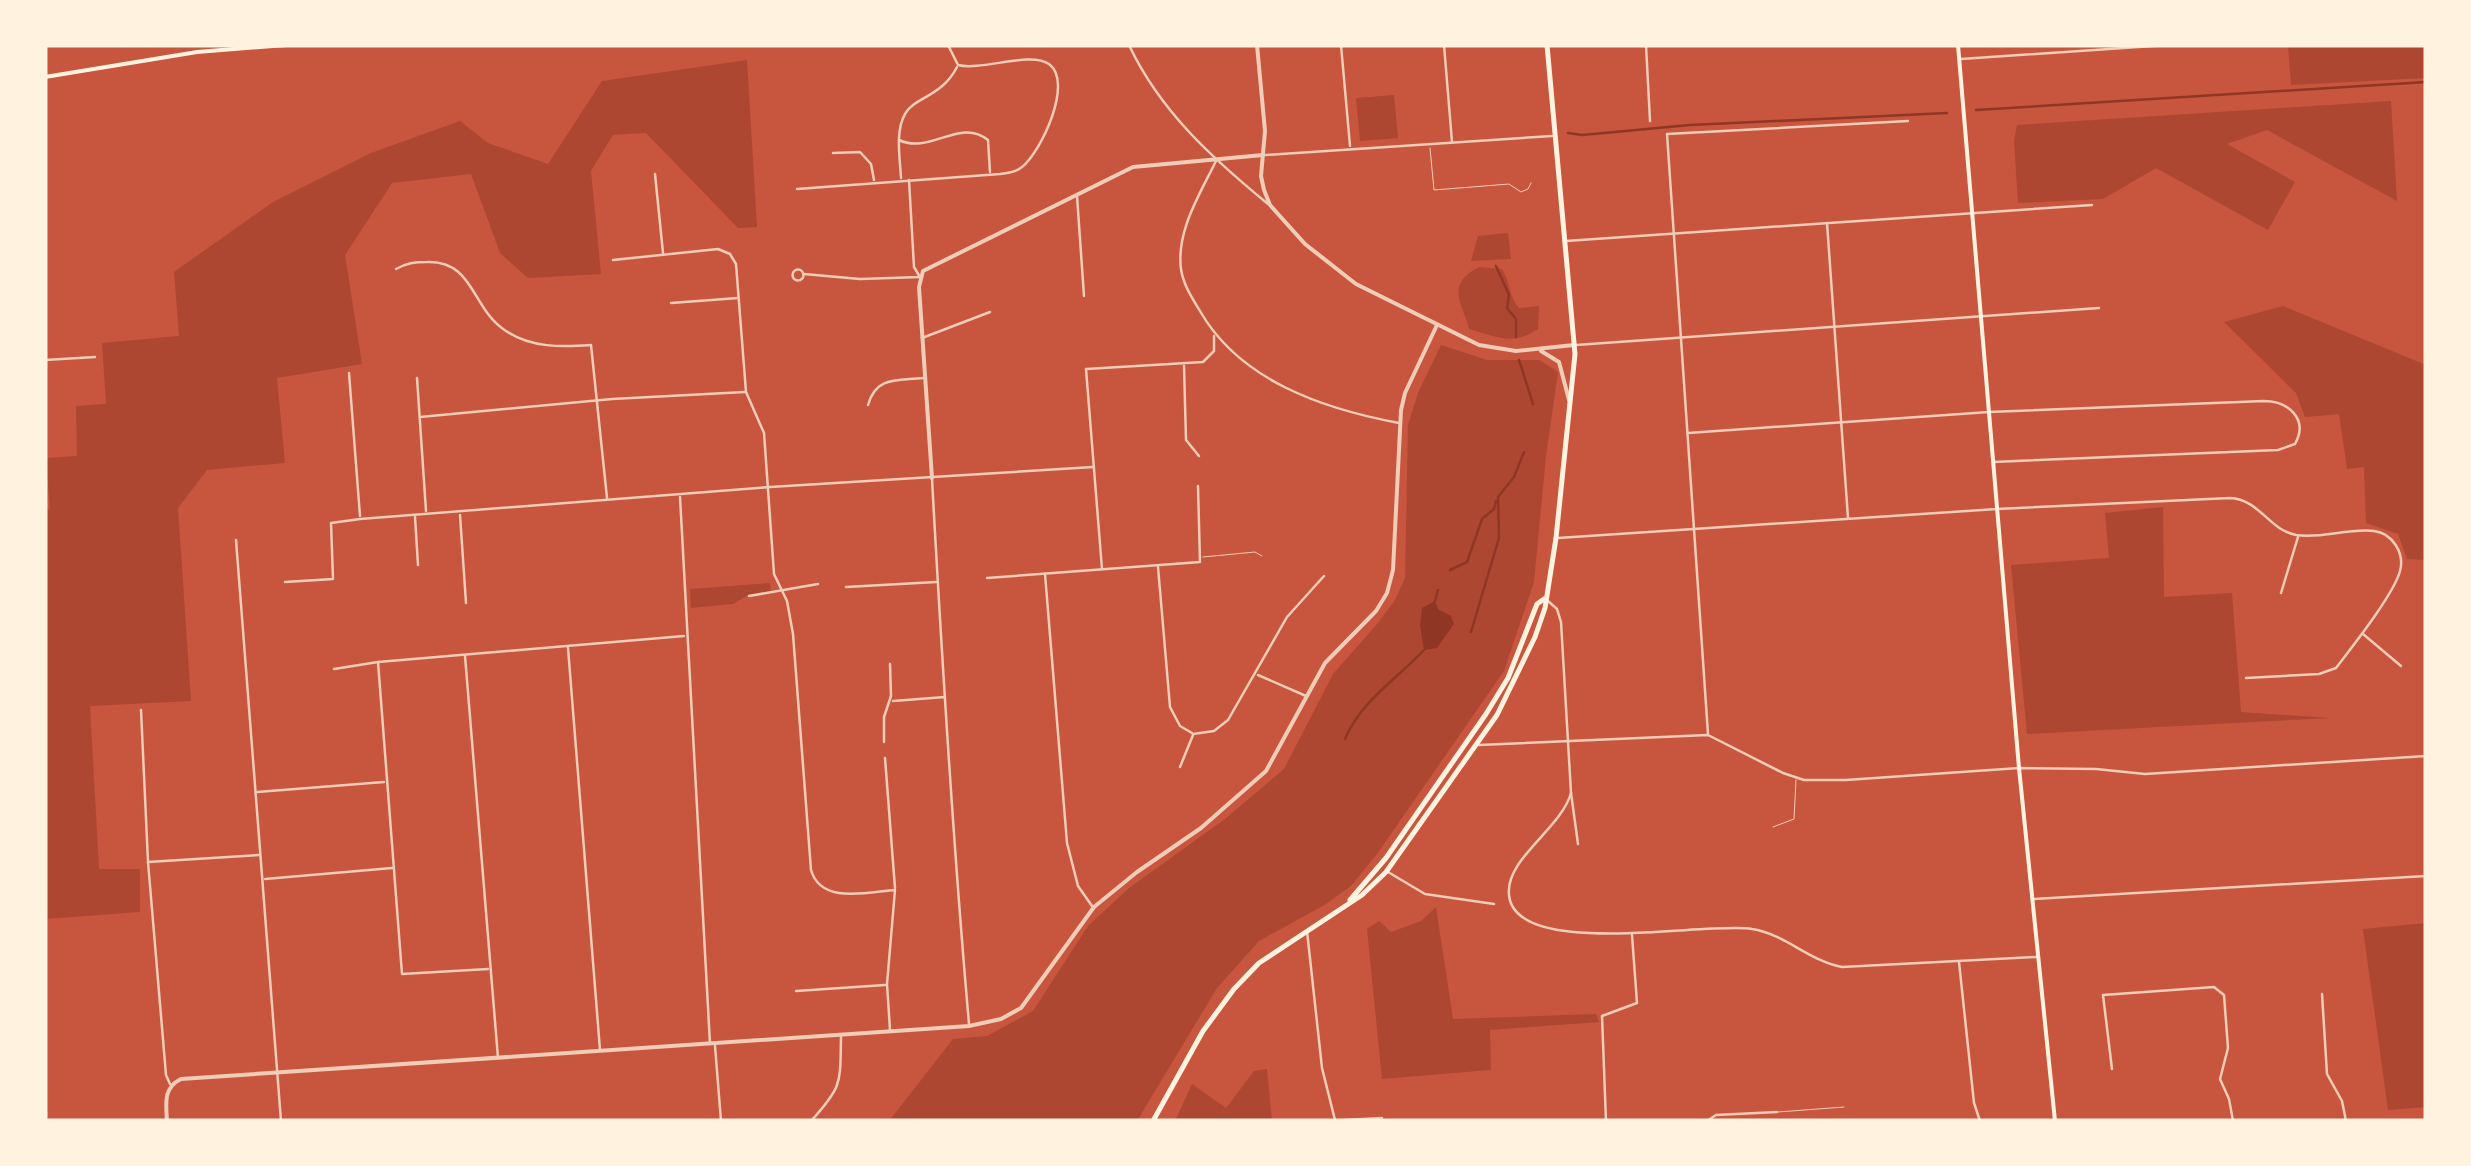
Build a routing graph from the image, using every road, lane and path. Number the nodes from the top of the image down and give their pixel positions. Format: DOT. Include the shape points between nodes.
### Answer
graph roads {
  1 [pos="286,45"];
  2 [pos="948,45"];
  3 [pos="1129,45"];
  4 [pos="1257,45"];
  5 [pos="1341,45"];
  6 [pos="1444,45"];
  7 [pos="1547,45"];
  8 [pos="1646,45"];
  9 [pos="1958,45"];
  10 [pos="2168,45"];
  11 [pos="2110,47"];
  12 [pos="1960,59"];
  13 [pos="958,65"];
  14 [pos="45,77"];
  15 [pos="1650,121"];
  16 [pos="1908,121"];
  17 [pos="1554,136"];
  18 [pos="900,140"];
  19 [pos="1452,142"];
  20 [pos="1429,143"];
  21 [pos="1350,147"];
  22 [pos="833,154"];
  23 [pos="1262,156"];
  24 [pos="1216,162"];
  25 [pos="655,174"];
  26 [pos="990,174"];
  27 [pos="909,178"];
  28 [pos="900,179"];
  29 [pos="874,182"];
  30 [pos="1531,182"];
  31 [pos="797,189"];
  32 [pos="1076,194"];
  33 [pos="2092,205"];
  34 [pos="1272,207"];
  35 [pos="1971,212"];
  36 [pos="1827,223"];
  37 [pos="1674,234"];
  38 [pos="1566,241"];
  39 [pos="663,255"];
  40 [pos="613,260"];
  41 [pos="396,269"];
  42 [pos="804,274"];
  43 [pos="920,277"];
  44 [pos="1084,296"];
  45 [pos="739,298"];
  46 [pos="672,303"];
  47 [pos="2099,308"];
  48 [pos="990,312"];
  49 [pos="1981,315"];
  50 [pos="1437,325"];
  51 [pos="1833,326"];
  52 [pos="1214,334"];
  53 [pos="1680,336"];
  54 [pos="922,338"];
  55 [pos="1574,345"];
  56 [pos="1537,349"];
  57 [pos="94,357"];
  58 [pos="45,360"];
  59 [pos="1184,364"];
  60 [pos="349,372"];
  61 [pos="417,378"];
  62 [pos="925,378"];
  63 [pos="746,392"];
  64 [pos="596,402"];
  65 [pos="868,405"];
  66 [pos="1570,406"];
  67 [pos="1989,412"];
  68 [pos="420,416"];
  69 [pos="1840,422"];
  70 [pos="1399,424"];
  71 [pos="1688,433"];
  72 [pos="1199,456"];
  73 [pos="1994,462"];
  74 [pos="1093,467"];
  75 [pos="932,478"];
  76 [pos="770,486"];
  77 [pos="1198,486"];
  78 [pos="680,495"];
  79 [pos="607,499"];
  80 [pos="1997,509"];
  81 [pos="459,512"];
  82 [pos="426,514"];
  83 [pos="415,515"];
  84 [pos="360,519"];
  85 [pos="1848,520"];
  86 [pos="1695,530"];
  87 [pos="2298,536"];
  88 [pos="1556,538"];
  89 [pos="236,540"];
  90 [pos="1262,556"];
  91 [pos="1200,560"];
  92 [pos="418,565"];
  93 [pos="1158,565"];
  94 [pos="1102,569"];
  95 [pos="1044,574"];
  96 [pos="1324,576"];
  97 [pos="987,578"];
  98 [pos="285,582"];
  99 [pos="938,582"];
  100 [pos="818,584"];
  101 [pos="846,587"];
  102 [pos="781,591"];
  103 [pos="2282,593"];
  104 [pos="748,596"];
  105 [pos="1544,599"];
  106 [pos="466,603"];
  107 [pos="2362,633"];
  108 [pos="686,636"];
  109 [pos="568,648"];
  110 [pos="464,656"];
  111 [pos="378,662"];
  112 [pos="890,664"];
  113 [pos="2401,666"];
  114 [pos="334,668"];
  115 [pos="1257,674"];
  116 [pos="2246,678"];
  117 [pos="947,697"];
  118 [pos="1306,697"];
  119 [pos="890,701"];
  120 [pos="141,710"];
  121 [pos="1194,734"];
  122 [pos="1708,736"];
  123 [pos="1568,741"];
  124 [pos="884,742"];
  125 [pos="1476,745"];
  126 [pos="2426,756"];
  127 [pos="885,758"];
  128 [pos="1180,766"];
  129 [pos="2019,768"];
  130 [pos="1796,777"];
  131 [pos="386,782"];
  132 [pos="257,792"];
  133 [pos="1571,793"];
  134 [pos="1773,827"];
  135 [pos="1578,844"];
  136 [pos="260,855"];
  137 [pos="148,862"];
  138 [pos="393,868"];
  139 [pos="1386,871"];
  140 [pos="2426,876"];
  141 [pos="262,880"];
  142 [pos="895,890"];
  143 [pos="1350,900"];
  144 [pos="2032,900"];
  145 [pos="1494,904"];
  146 [pos="1094,907"];
  147 [pos="1306,930"];
  148 [pos="1632,934"];
  149 [pos="2038,957"];
  150 [pos="1959,961"];
  151 [pos="489,969"];
  152 [pos="886,984"];
  153 [pos="796,991"];
  154 [pos="2322,994"];
  155 [pos="969,1026"];
  156 [pos="890,1032"];
  157 [pos="841,1035"];
  158 [pos="712,1045"];
  159 [pos="600,1052"];
  160 [pos="498,1058"];
  161 [pos="2112,1068"];
  162 [pos="278,1073"];
  163 [pos="170,1086"];
  164 [pos="1844,1107"];
  165 [pos="1777,1112"];
  166 [pos="1382,1118"];
  167 [pos="1335,1120"];
  168 [pos="167,1121"];
  169 [pos="281,1121"];
  170 [pos="721,1121"];
  171 [pos="811,1121"];
  172 [pos="1153,1121"];
  173 [pos="1324,1121"];
  174 [pos="1606,1121"];
  175 [pos="1707,1121"];
  176 [pos="1980,1121"];
  177 [pos="2055,1121"];
  178 [pos="2234,1121"];
  179 [pos="2346,1121"];
  1 -- 14 [label="main road"];
  2 -- 13 [label="street"];
  3 -- 24 [label="street" via="1162,100"];
  4 -- 23 [label="street"];
  5 -- 21 [label="street"];
  6 -- 19 [label="street"];
  7 -- 17 [label="main road"];
  8 -- 15 [label="street"];
  9 -- 12 [label="main road"];
  10 -- 11 [label="street"];
  11 -- 12 [label="street"];
  12 -- 35 [label="main road"];
  13 -- 18 [label="street" via="936,94 906,112"];
  13 -- 26 [label="street" via="1034,60 1058,74 1053,111 1030,157 1017,170"];
  16 -- 37 [label="street" via="1668,134"];
  17 -- 19 [label="street"];
  17 -- 38 [label="main road"];
  18 -- 26 [label="street" via="979,134 988,140"];
  18 -- 28 [label="street"];
  19 -- 20 [label="street"];
  20 -- 21 [label="street"];
  20 -- 30 [label="lane" via="1434,190 1509,184 1521,192"];
  21 -- 23 [label="street"];
  22 -- 29 [label="street" via="860,152"];
  23 -- 24 [label="street"];
  23 -- 34 [label="street"];
  24 -- 32 [label="street" via="1133,166"];
  24 -- 34 [label="street"];
  24 -- 52 [label="street" via="1189,217 1181,268"];
  25 -- 39 [label="street"];
  26 -- 27 [label="street"];
  27 -- 28 [label="street"];
  27 -- 43 [label="street"];
  28 -- 29 [label="street"];
  29 -- 31 [label="street"];
  32 -- 43 [label="street"];
  32 -- 44 [label="street"];
  33 -- 35 [label="street"];
  34 -- 50 [label="street" via="1337,271"];
  35 -- 36 [label="street"];
  35 -- 49 [label="main road"];
  36 -- 37 [label="street"];
  36 -- 51 [label="street"];
  37 -- 38 [label="street"];
  37 -- 53 [label="street"];
  38 -- 55 [label="main road"];
  39 -- 40 [label="street"];
  39 -- 45 [label="street" via="718,249 730,254"];
  41 -- 64 [label="street" via="446,262 507,332 541,345 591,345"];
  42 -- 43 [label="street"];
  43 -- 54 [label="street"];
  45 -- 46 [label="street"];
  45 -- 63 [label="street"];
  47 -- 49 [label="street"];
  48 -- 54 [label="street"];
  49 -- 51 [label="street"];
  49 -- 67 [label="main road"];
  50 -- 56 [label="street" via="1490,349"];
  50 -- 70 [label="street"];
  51 -- 53 [label="street"];
  51 -- 69 [label="street"];
  52 -- 59 [label="street" via="1210,358"];
  52 -- 70 [label="street" via="1276,383 1340,410"];
  53 -- 55 [label="street"];
  53 -- 71 [label="street"];
  54 -- 62 [label="street"];
  55 -- 56 [label="street"];
  55 -- 66 [label="main road"];
  56 -- 66 [label="street" via="1559,362"];
  57 -- 58 [label="street"];
  59 -- 72 [label="street" via="1186,440"];
  59 -- 74 [label="street" via="1086,368"];
  60 -- 84 [label="street"];
  61 -- 68 [label="street"];
  62 -- 65 [label="street" via="880,384"];
  62 -- 75 [label="street"];
  63 -- 64 [label="street"];
  63 -- 76 [label="street" via="764,433"];
  64 -- 68 [label="street"];
  64 -- 79 [label="street"];
  66 -- 88 [label="main road"];
  67 -- 69 [label="street"];
  67 -- 73 [label="main road"];
  67 -- 73 [label="street" via="2272,401 2295,414 2299,432 2295,444 2283,449"];
  68 -- 82 [label="street"];
  69 -- 71 [label="street"];
  69 -- 85 [label="street"];
  70 -- 118 [label="street" via="1388,593 1325,663"];
  71 -- 86 [label="street"];
  73 -- 80 [label="main road"];
  74 -- 75 [label="street"];
  74 -- 94 [label="street"];
  75 -- 76 [label="street"];
  75 -- 99 [label="street"];
  76 -- 78 [label="street"];
  76 -- 102 [label="street" via="774,574"];
  77 -- 91 [label="street"];
  78 -- 79 [label="street"];
  78 -- 108 [label="street"];
  79 -- 81 [label="street"];
  80 -- 85 [label="street"];
  80 -- 87 [label="street" via="2242,498"];
  80 -- 129 [label="main road"];
  81 -- 82 [label="street"];
  81 -- 106 [label="street"];
  82 -- 83 [label="street"];
  83 -- 84 [label="street"];
  83 -- 92 [label="street"];
  84 -- 98 [label="street" via="330,523 333,579"];
  85 -- 86 [label="street"];
  86 -- 88 [label="street"];
  86 -- 122 [label="street"];
  87 -- 103 [label="street"];
  87 -- 107 [label="street" via="2377,531 2394,542 2399,574"];
  88 -- 105 [label="main road"];
  89 -- 132 [label="street"];
  90 -- 91 [label="lane"];
  91 -- 93 [label="street"];
  93 -- 94 [label="street"];
  93 -- 121 [label="street" via="1170,707 1180,726"];
  94 -- 95 [label="street"];
  95 -- 97 [label="street"];
  95 -- 146 [label="street" via="1067,844 1078,886"];
  96 -- 115 [label="street" via="1287,618"];
  99 -- 101 [label="street"];
  99 -- 117 [label="street"];
  100 -- 102 [label="street"];
  102 -- 104 [label="street"];
  102 -- 142 [label="street" via="794,634 813,876 834,892"];
  105 -- 123 [label="street" via="1561,622"];
  105 -- 125 [label="main road" via="1520,673"];
  105 -- 143 [label="main road" via="1486,714"];
  107 -- 113 [label="street"];
  107 -- 116 [label="street" via="2329,672"];
  108 -- 109 [label="street"];
  108 -- 158 [label="street"];
  109 -- 110 [label="street"];
  109 -- 159 [label="street"];
  110 -- 111 [label="street"];
  110 -- 151 [label="street"];
  111 -- 114 [label="street"];
  111 -- 131 [label="street"];
  112 -- 119 [label="street"];
  115 -- 118 [label="street"];
  115 -- 121 [label="street" via="1224,724"];
  117 -- 119 [label="street"];
  117 -- 155 [label="street"];
  118 -- 146 [label="street" via="1266,771 1241,796"];
  119 -- 124 [label="street"];
  120 -- 137 [label="street"];
  121 -- 128 [label="street"];
  122 -- 123 [label="street"];
  122 -- 130 [label="street"];
  123 -- 125 [label="street"];
  123 -- 133 [label="street"];
  125 -- 139 [label="main road"];
  126 -- 129 [label="street" via="2145,774"];
  127 -- 142 [label="street"];
  129 -- 130 [label="street" via="1846,780"];
  129 -- 144 [label="main road"];
  130 -- 134 [label="lane" via="1794,819"];
  131 -- 132 [label="street"];
  131 -- 138 [label="street"];
  132 -- 136 [label="street"];
  133 -- 135 [label="street"];
  133 -- 148 [label="street" via="1511,877 1508,896 1520,916 1588,935"];
  136 -- 137 [label="street"];
  136 -- 141 [label="street"];
  137 -- 163 [label="street"];
  138 -- 141 [label="street"];
  138 -- 151 [label="street" via="402,974"];
  139 -- 143 [label="main road"];
  139 -- 145 [label="street" via="1425,894"];
  140 -- 144 [label="street"];
  141 -- 162 [label="street"];
  142 -- 152 [label="street"];
  143 -- 147 [label="main road"];
  144 -- 149 [label="main road"];
  146 -- 155 [label="street" via="1021,1008"];
  147 -- 167 [label="street" via="1322,1068"];
  147 -- 172 [label="main road" via="1234,989"];
  148 -- 150 [label="street" via="1748,928 1842,966"];
  148 -- 174 [label="street" via="1636,1003 1602,1016"];
  149 -- 150 [label="street"];
  149 -- 177 [label="main road"];
  150 -- 176 [label="street"];
  151 -- 160 [label="street"];
  152 -- 153 [label="street"];
  152 -- 156 [label="street"];
  154 -- 179 [label="street" via="2327,1074"];
  155 -- 156 [label="street"];
  156 -- 157 [label="street"];
  157 -- 158 [label="street"];
  157 -- 171 [label="street" via="840,1083"];
  158 -- 159 [label="street"];
  158 -- 170 [label="street"];
  159 -- 160 [label="street"];
  160 -- 162 [label="street"];
  161 -- 178 [label="street" via="2103,994 2214,987 2224,995 2228,1048 2220,1080"];
  162 -- 163 [label="street"];
  162 -- 169 [label="street"];
  163 -- 168 [label="street"];
  164 -- 165 [label="lane"];
  165 -- 175 [label="street"];
  166 -- 167 [label="street"];
  167 -- 173 [label="street"];
}
